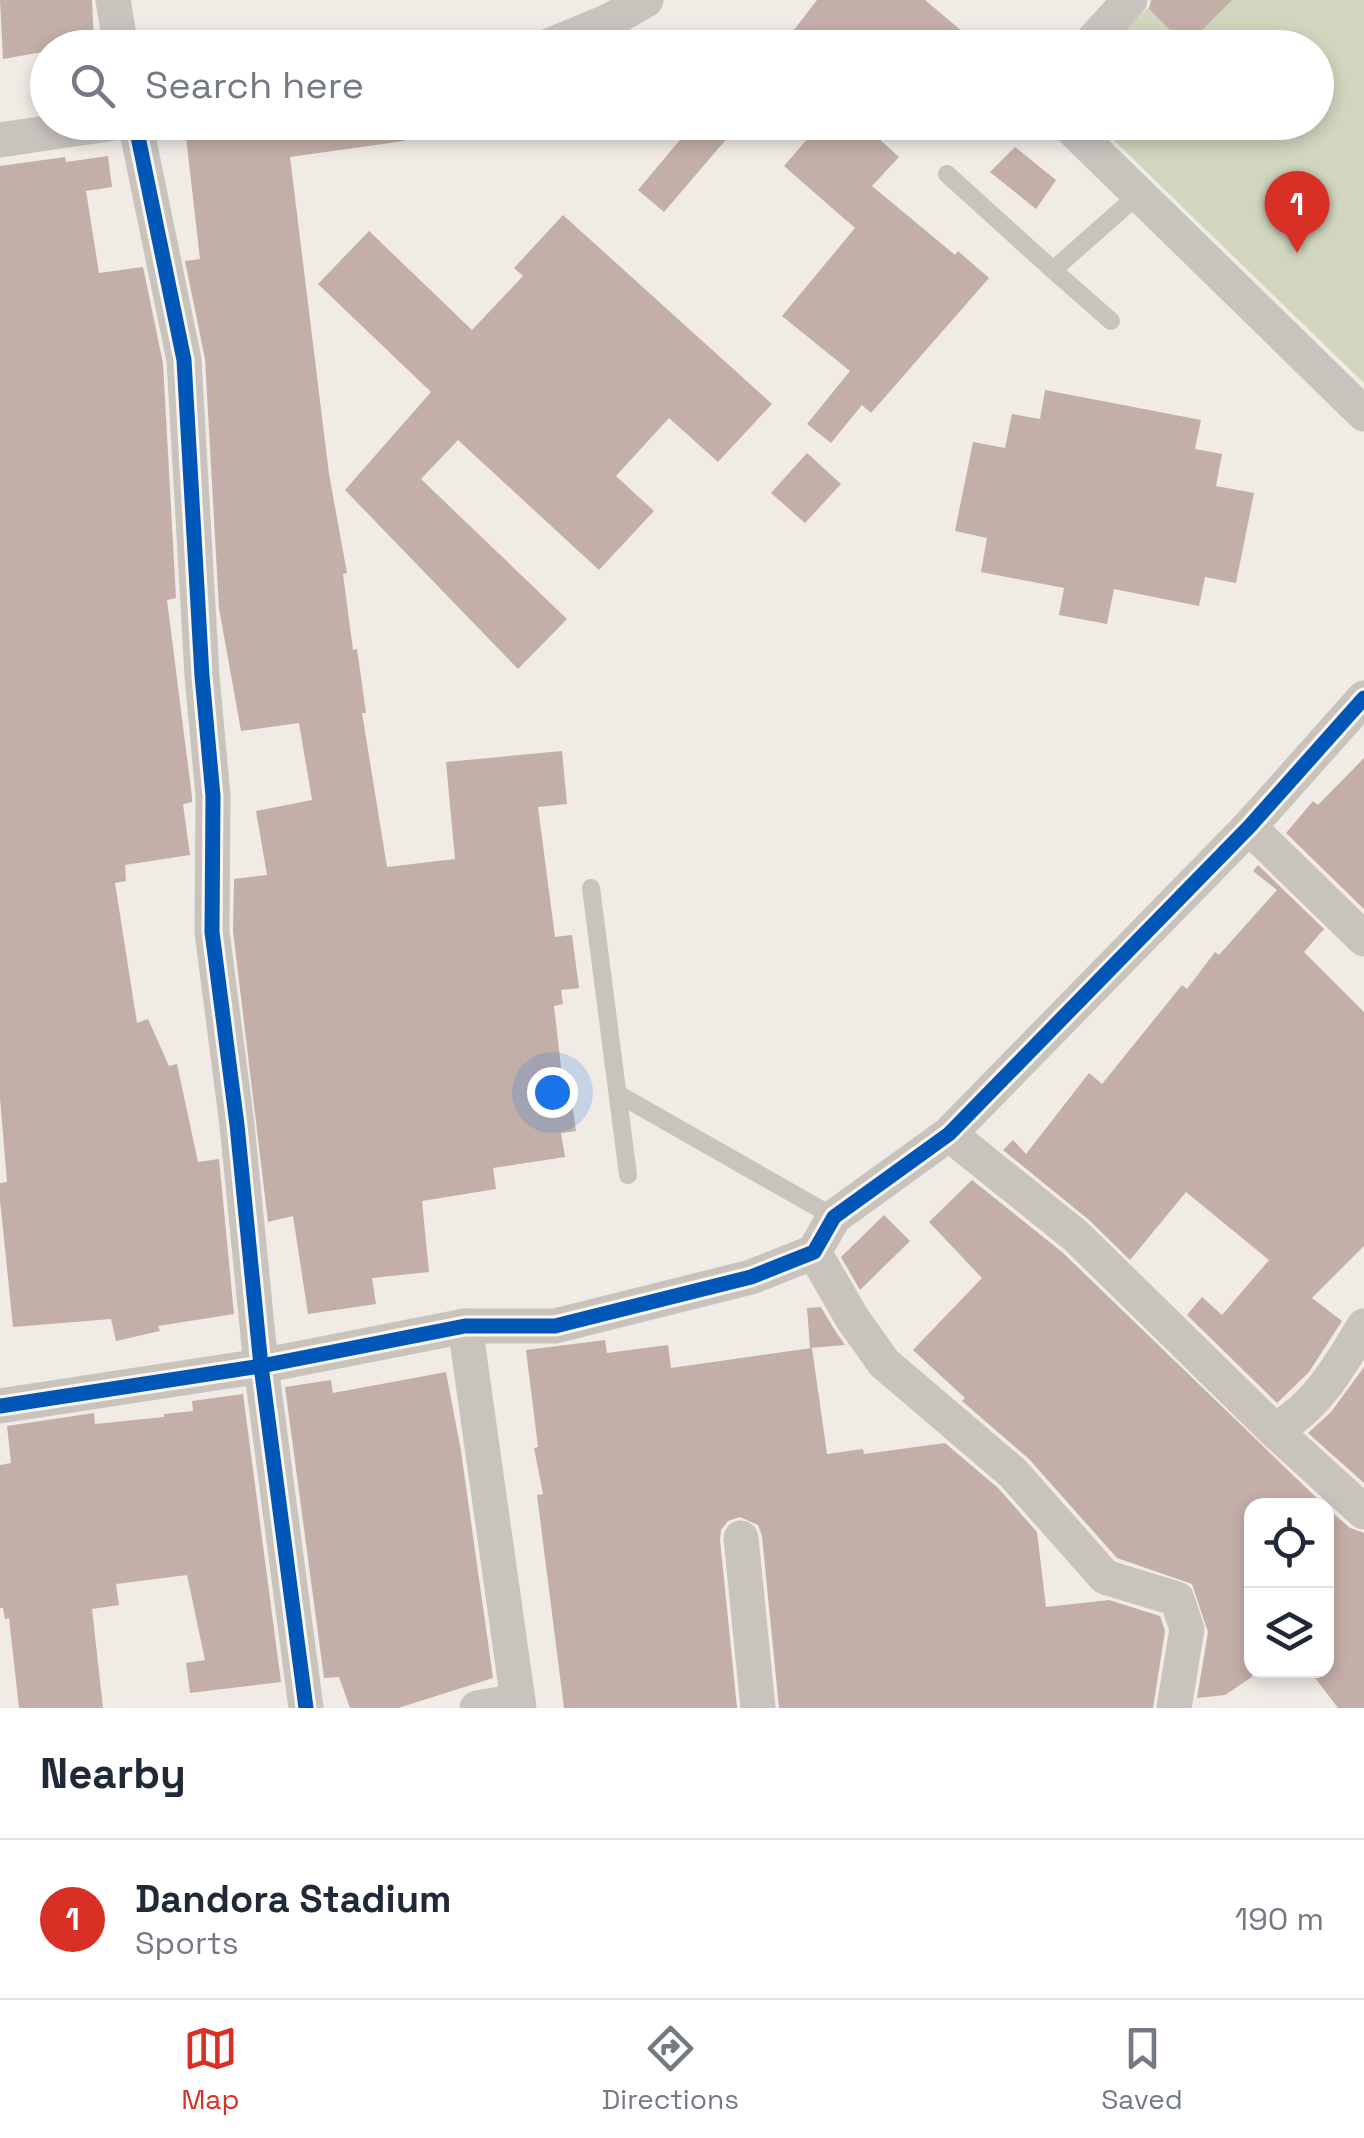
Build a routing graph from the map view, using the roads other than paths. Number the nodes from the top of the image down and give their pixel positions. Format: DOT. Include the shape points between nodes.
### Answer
graph roads {
  1 [pos="113,0"];
  2 [pos="646,0"];
  3 [pos="1130,0"];
  4 [pos="119,30"];
  5 [pos="588,30"];
  6 [pos="1102,30"];
  7 [pos="30,136"];
  8 [pos="0,140"];
  9 [pos="139,140"];
  10 [pos="1083,140"];
  11 [pos="947,174"];
  12 [pos="1138,195"];
  13 [pos="1053,270"];
  14 [pos="1110,322"];
  15 [pos="1364,414"];
  16 [pos="1364,698"];
  17 [pos="1249,827"];
  18 [pos="592,888"];
  19 [pos="1364,939"];
  20 [pos="618,1094"];
  21 [pos="949,1134"];
  22 [pos="628,1175"];
  23 [pos="834,1216"];
  24 [pos="814,1252"];
  25 [pos="465,1326"];
  26 [pos="1364,1326"];
  27 [pos="261,1366"];
  28 [pos="0,1406"];
  29 [pos="1274,1430"];
  30 [pos="1364,1512"];
  31 [pos="741,1538"];
  32 [pos="518,1704"];
  33 [pos="306,1708"];
  34 [pos="478,1708"];
  35 [pos="758,1708"];
  36 [pos="1174,1708"];
  1 -- 4 [label="street"];
  2 -- 5 [label="street"];
  3 -- 6 [label="street"];
  7 -- 8 [label="street"];
  9 -- 27 [label="street" via="184,360 212,796 212,932"];
  10 -- 12 [label="street"];
  11 -- 13 [label="lane"];
  12 -- 13 [label="lane"];
  12 -- 15 [label="street"];
  13 -- 14 [label="lane"];
  16 -- 17 [label="street"];
  17 -- 19 [label="street"];
  17 -- 21 [label="street"];
  18 -- 20 [label="lane"];
  20 -- 22 [label="lane"];
  20 -- 23 [label="lane"];
  21 -- 23 [label="street"];
  21 -- 29 [label="street" via="1076,1236"];
  23 -- 24 [label="street"];
  24 -- 25 [label="street" via="751,1277 555,1326"];
  24 -- 36 [label="street" via="884,1363 1013,1474 1105,1577 1178,1599 1187,1629"];
  25 -- 27 [label="street"];
  25 -- 32 [label="street"];
  26 -- 29 [label="street" via="1332,1378 1292,1421"];
  27 -- 28 [label="street"];
  27 -- 33 [label="street"];
  29 -- 30 [label="street"];
  31 -- 35 [label="street"];
  32 -- 34 [label="street"];
}
